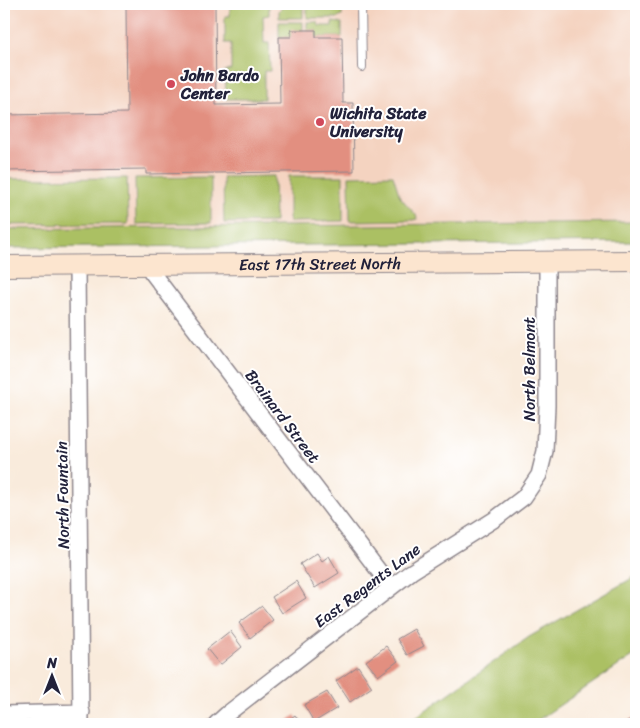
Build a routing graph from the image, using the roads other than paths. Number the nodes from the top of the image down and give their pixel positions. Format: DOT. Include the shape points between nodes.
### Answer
graph roads {
  1 [pos="362,4"];
  2 [pos="362,67"];
  3 [pos="636,261"];
  4 [pos="547,263"];
  5 [pos="4,266"];
  6 [pos="77,266"];
  7 [pos="147,266"];
  8 [pos="538,475"];
  9 [pos="391,587"];
  10 [pos="4,714"];
  11 [pos="81,718"];
  12 [pos="216,724"];
  1 -- 2 [label="lane"];
  3 -- 4 [label="street, East 17th Street North"];
  4 -- 7 [label="street, East 17th Street North"];
  4 -- 8 [label="street, North Belmont" via="546,451"];
  5 -- 6 [label="street, East 17th Street North"];
  6 -- 7 [label="street, East 17th Street North"];
  6 -- 11 [label="street, North Fountain"];
  7 -- 9 [label="street, Brainard Street"];
  8 -- 9 [label="street, East Regents Lane" via="524,497"];
  9 -- 12 [label="street, East Regents Lane"];
  10 -- 11 [label="street"];
}
